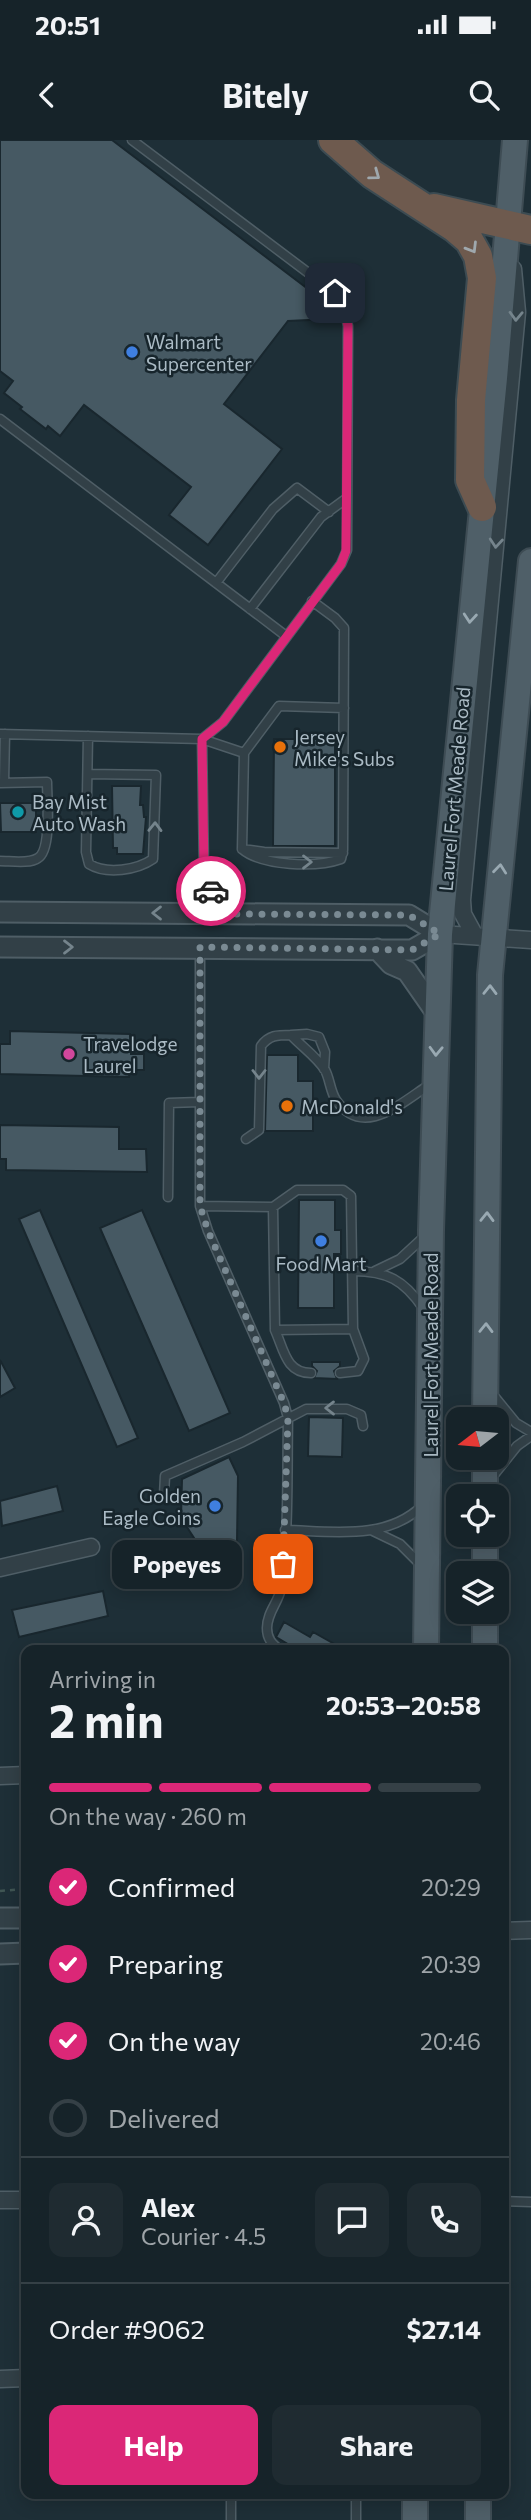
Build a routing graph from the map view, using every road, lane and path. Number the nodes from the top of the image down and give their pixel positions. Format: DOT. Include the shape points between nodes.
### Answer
graph roads {
  1 [pos="132,140"];
  2 [pos="333,140"];
  3 [pos="515,140"];
  4 [pos="421,204"];
  5 [pos="520,227"];
  6 [pos="0,419"];
  7 [pos="347,498"];
  8 [pos="482,507"];
  9 [pos="328,512"];
  10 [pos="531,561"];
  11 [pos="216,583"];
  12 [pos="312,601"];
  13 [pos="250,609"];
  14 [pos="286,636"];
  15 [pos="344,708"];
  16 [pos="2,734"];
  17 [pos="88,736"];
  18 [pos="202,739"];
  19 [pos="244,753"];
  20 [pos="88,775"];
  21 [pos="2,783"];
  22 [pos="0,861"];
  23 [pos="0,912"];
  24 [pos="227,914"];
  25 [pos="440,934"];
  26 [pos="484,937"];
  27 [pos="531,940"];
  28 [pos="0,947"];
  29 [pos="200,947"];
  30 [pos="377,949"];
  31 [pos="437,1014"];
  32 [pos="290,1035"];
  33 [pos="324,1069"];
  34 [pos="435,1082"];
  35 [pos="199,1102"];
  36 [pos="246,1139"];
  37 [pos="168,1197"];
  38 [pos="200,1206"];
  39 [pos="273,1207"];
  40 [pos="430,1230"];
  41 [pos="353,1271"];
  42 [pos="375,1271"];
  43 [pos="429,1316"];
  44 [pos="353,1329"];
  45 [pos="275,1330"];
  46 [pos="485,1370"];
  47 [pos="311,1373"];
  48 [pos="340,1373"];
  49 [pos="485,1407"];
  50 [pos="288,1418"];
  51 [pos="363,1426"];
  52 [pos="531,1434"];
  53 [pos="489,1484"];
  54 [pos="164,1495"];
  55 [pos="429,1499"];
  56 [pos="285,1531"];
  57 [pos="373,1531"];
  58 [pos="92,1547"];
  59 [pos="0,1569"];
  60 [pos="428,1573"];
  61 [pos="485,1624"];
  62 [pos="275,1645"];
  63 [pos="426,1645"];
  64 [pos="485,1645"];
  65 [pos="21,1775"];
  66 [pos="0,1776"];
  67 [pos="21,1889"];
  68 [pos="0,1891"];
  69 [pos="0,1918"];
  70 [pos="21,1918"];
  71 [pos="531,1930"];
  72 [pos="509,1931"];
  73 [pos="21,1953"];
  74 [pos="0,1954"];
  75 [pos="0,2200"];
  76 [pos="21,2200"];
  77 [pos="509,2201"];
  78 [pos="531,2202"];
  79 [pos="21,2378"];
  80 [pos="0,2379"];
  81 [pos="231,2499"];
  82 [pos="356,2499"];
  83 [pos="415,2499"];
  84 [pos="478,2499"];
  85 [pos="231,2520"];
  86 [pos="356,2520"];
  87 [pos="415,2520"];
  88 [pos="478,2520"];
  1 -- 7 [label="lane" via="335,293 344,307 348,326"];
  2 -- 4 [label="highway, one-way" via="372,174"];
  3 -- 5 [label="main road, Laurel Fort Meade Road"];
  4 -- 5 [label="highway"];
  4 -- 8 [label="highway, one-way" via="469,240 481,267 470,480"];
  5 -- 8 [label="main road, Laurel Fort Meade Road"];
  5 -- 26 [label="street, one-way" via="517,312 462,900 463,914"];
  6 -- 11 [label="lane"];
  7 -- 9 [label="lane"];
  7 -- 12 [label="lane" via="346,551"];
  8 -- 25 [label="main road, Laurel Fort Meade Road, one-way"];
  9 -- 11 [label="lane" via="297,488 273,509"];
  9 -- 13 [label="lane"];
  26 -- 10 [label="main road, one-way"];
  11 -- 13 [label="lane"];
  12 -- 14 [label="lane"];
  12 -- 15 [label="lane" via="344,628"];
  13 -- 14 [label="lane"];
  14 -- 18 [label="lane" via="223,722"];
  15 -- 19 [label="lane" via="279,706"];
  19 -- 15 [label="lane, one-way" via="242,849 254,858 275,862 341,859"];
  16 -- 17 [label="lane"];
  16 -- 21 [label="lane"];
  17 -- 18 [label="lane"];
  17 -- 20 [label="lane"];
  18 -- 19 [label="lane"];
  18 -- 24 [label="lane" via="204,871 209,888"];
  20 -- 20 [label="lane, one-way" via="89,864 97,869 135,869 153,859 156,775"];
  21 -- 22 [label="lane" via="47,782 47,843 36,860"];
  24 -- 23 [label="street, one-way"];
  24 -- 25 [label="street" via="409,915"];
  25 -- 26 [label="street"];
  25 -- 30 [label="street" via="412,950"];
  25 -- 31 [label="main road, Laurel Fort Meade Road"];
  26 -- 27 [label="street"];
  46 -- 26 [label="main road, one-way" via="490,975"];
  28 -- 29 [label="street, one-way"];
  29 -- 30 [label="street"];
  29 -- 35 [label="lane"];
  30 -- 31 [label="street" via="391,964 407,971"];
  31 -- 34 [label="main road, Laurel Fort Meade Road, one-way"];
  32 -- 33 [label="lane"];
  32 -- 33 [label="lane" via="319,1037 325,1052"];
  32 -- 36 [label="lane, one-way" via="275,1035 261,1046 258,1130"];
  33 -- 34 [label="lane" via="335,1099 347,1113 362,1119 401,1104"];
  34 -- 40 [label="main road, Laurel Fort Meade Road"];
  35 -- 37 [label="lane" via="169,1103"];
  35 -- 38 [label="lane"];
  38 -- 39 [label="lane"];
  38 -- 50 [label="lane"];
  39 -- 41 [label="lane" via="297,1190 349,1193"];
  39 -- 45 [label="lane"];
  40 -- 42 [label="lane" via="400,1259"];
  40 -- 43 [label="main road, Laurel Fort Meade Road"];
  41 -- 42 [label="lane"];
  41 -- 44 [label="lane"];
  42 -- 43 [label="lane" via="412,1293"];
  43 -- 55 [label="main road, Laurel Fort Meade Road"];
  44 -- 45 [label="lane"];
  44 -- 48 [label="lane" via="364,1359 358,1371"];
  45 -- 47 [label="lane" via="292,1368"];
  46 -- 49 [label="main road"];
  46 -- 52 [label="lane" via="495,1400"];
  51 -- 50 [label="lane, one-way" via="361,1415 347,1409 306,1409"];
  50 -- 54 [label="lane" via="165,1476"];
  50 -- 56 [label="lane"];
  52 -- 53 [label="lane" via="495,1470"];
  55 -- 57 [label="lane" via="401,1521"];
  55 -- 60 [label="main road, Laurel Fort Meade Road"];
  56 -- 57 [label="lane"];
  56 -- 62 [label="lane" via="281,1591 268,1614 268,1639"];
  57 -- 60 [label="lane" via="400,1544"];
  58 -- 59 [label="street"];
  60 -- 63 [label="main road, Laurel Fort Meade Road"];
  61 -- 64 [label="main road"];
  65 -- 66 [label="street"];
  67 -- 68 [label="path"];
  69 -- 70 [label="street"];
  71 -- 72 [label="street"];
  73 -- 74 [label="street"];
  75 -- 76 [label="street"];
  77 -- 78 [label="lane"];
  79 -- 80 [label="street"];
  81 -- 85 [label="lane"];
  82 -- 86 [label="lane"];
  83 -- 87 [label="main road"];
  84 -- 88 [label="main road"];
}
